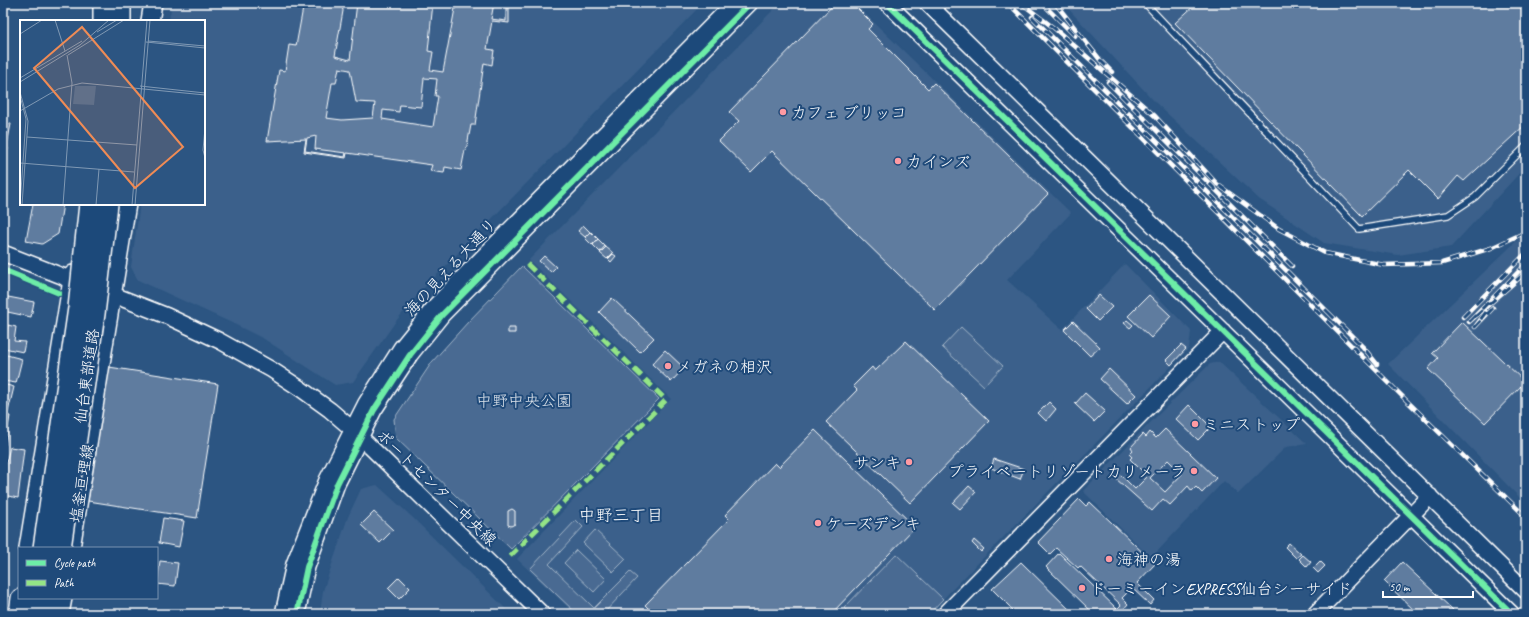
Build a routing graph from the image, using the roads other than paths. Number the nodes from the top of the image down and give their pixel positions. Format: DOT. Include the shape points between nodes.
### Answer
graph roads {
  1 [pos="103,3"];
  2 [pos="116,3"];
  3 [pos="121,3"];
  4 [pos="153,3"];
  5 [pos="734,3"];
  6 [pos="750,3"];
  7 [pos="887,3"];
  8 [pos="927,3"];
  9 [pos="1145,3"];
  10 [pos="103,20"];
  11 [pos="113,20"];
  12 [pos="121,20"];
  13 [pos="150,20"];
  14 [pos="1526,146"];
  15 [pos="84,205"];
  16 [pos="89,205"];
  17 [pos="108,205"];
  18 [pos="127,205"];
  19 [pos="3,253"];
  20 [pos="72,282"];
  21 [pos="111,294"];
  22 [pos="1223,331"];
  23 [pos="356,433"];
  24 [pos="1430,496"];
  25 [pos="1412,516"];
  26 [pos="28,547"];
  27 [pos="43,547"];
  28 [pos="61,547"];
  29 [pos="71,547"];
  30 [pos="1526,591"];
  31 [pos="20,599"];
  32 [pos="35,599"];
  33 [pos="53,599"];
  34 [pos="63,599"];
  35 [pos="18,614"];
  36 [pos="33,614"];
  37 [pos="51,614"];
  38 [pos="60,614"];
  39 [pos="283,614"];
  40 [pos="297,614"];
  41 [pos="542,614"];
  42 [pos="945,614"];
  43 [pos="1315,614"];
  44 [pos="1512,614"];
  1 -- 10 [label="highway"];
  2 -- 11 [label="main road"];
  3 -- 12 [label="highway"];
  4 -- 13 [label="main road"];
  5 -- 23 [label="street, 海の見える大通り" via="436,306 401,348 366,403"];
  6 -- 23 [label="street" via="442,316 410,355"];
  7 -- 22 [label="street"];
  8 -- 24 [label="street"];
  9 -- 14 [label="lane" via="1359,229 1448,215 1475,197"];
  15 -- 20 [label="main road"];
  16 -- 27 [label="highway, 仙台東部道路, bridge" via="77,315"];
  17 -- 28 [label="highway, 仙台東部道路, bridge"];
  18 -- 21 [label="main road, 塩釜亘理線"];
  19 -- 20 [label="street, ポートセンター中央線"];
  20 -- 21 [label="street, ポートセンター中央線"];
  20 -- 26 [label="main road"];
  21 -- 23 [label="street, ポートセンター中央線" via="220,340 306,393"];
  21 -- 29 [label="main road, 塩釜亘理線"];
  22 -- 25 [label="street"];
  22 -- 42 [label="street"];
  23 -- 39 [label="street, 海の見える大通り" via="327,480 294,564"];
  23 -- 40 [label="street" via="320,527 307,567"];
  23 -- 41 [label="street, ポートセンター中央線"];
  24 -- 25 [label="street"];
  24 -- 30 [label="street"];
  25 -- 43 [label="street"];
  25 -- 44 [label="street"];
  31 -- 35 [label="main road"];
  32 -- 36 [label="highway"];
  33 -- 37 [label="highway"];
  34 -- 38 [label="main road"];
}
